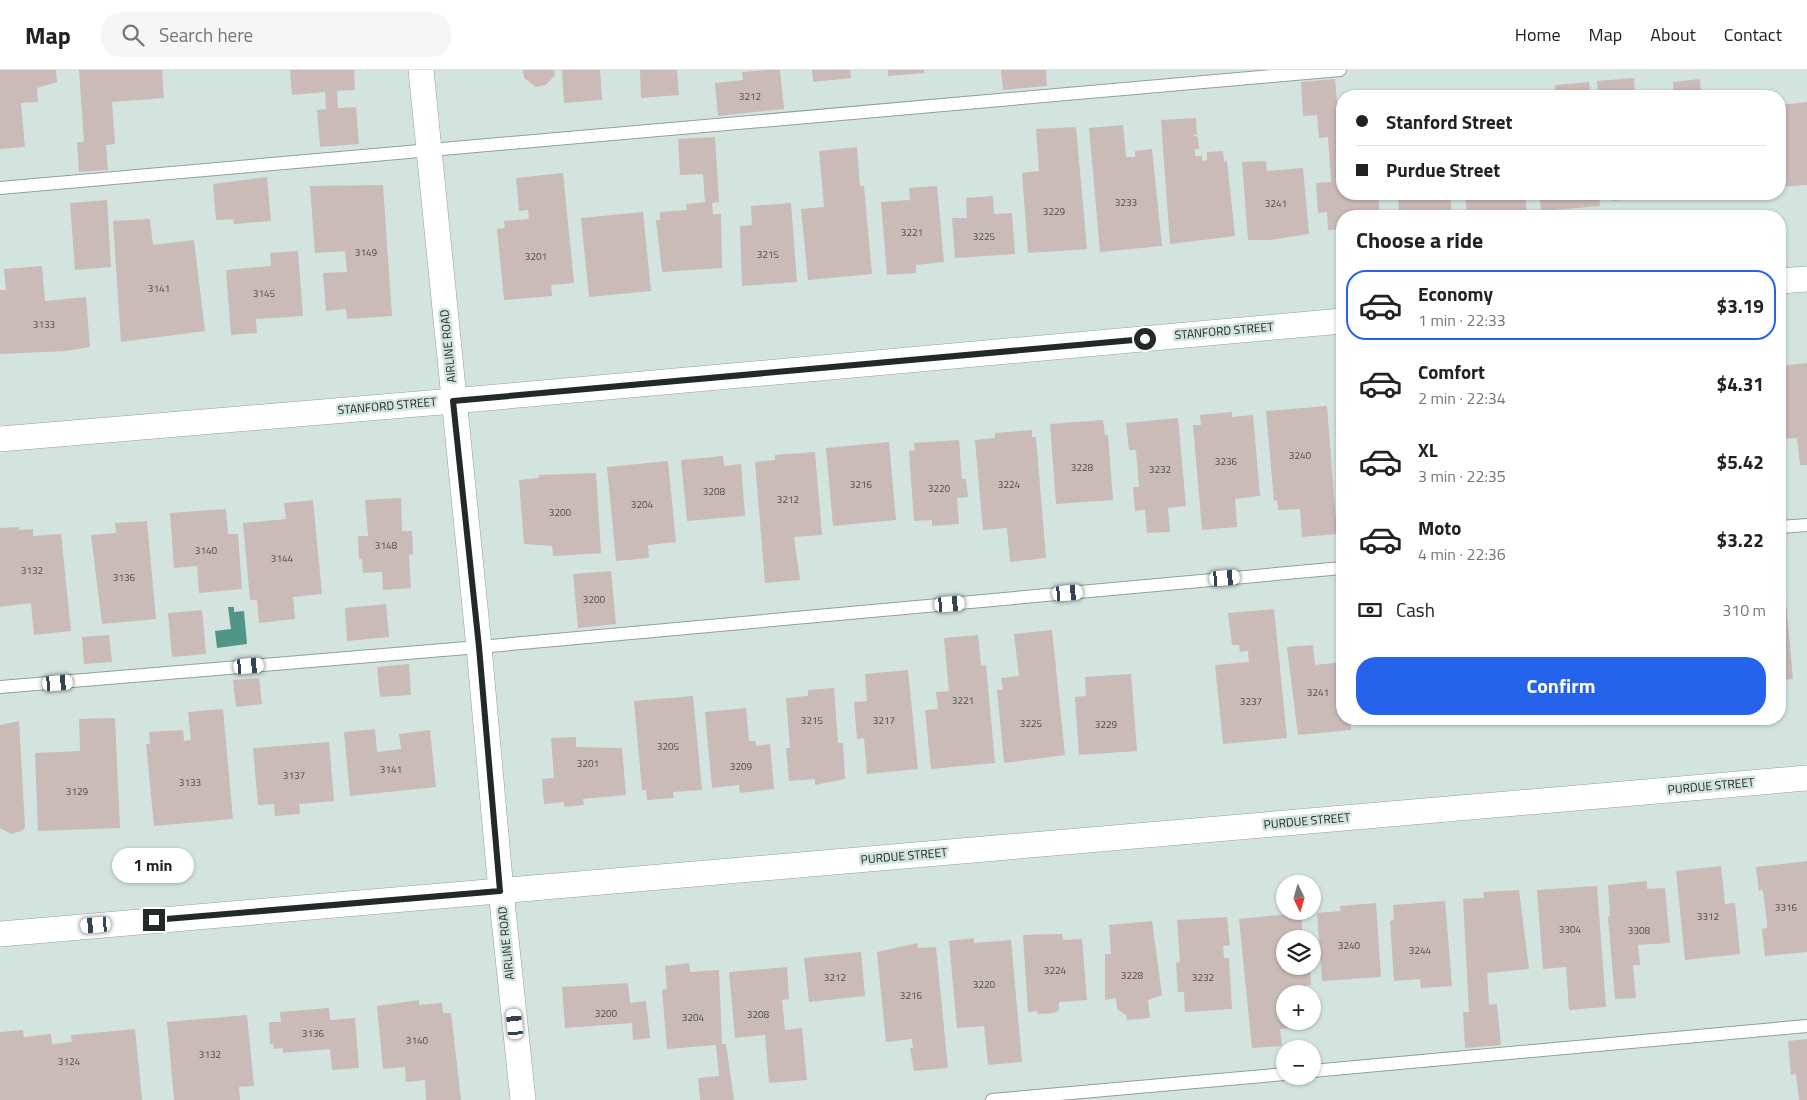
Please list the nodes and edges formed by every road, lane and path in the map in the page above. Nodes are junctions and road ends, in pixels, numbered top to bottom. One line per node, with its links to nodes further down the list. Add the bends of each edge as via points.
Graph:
1 (422, 70): 3 (street, AIRLINE ROAD)
2 (1340, 70): 3 (lane)
3 (428, 151): 4 (lane); 8 (street, AIRLINE ROAD)
4 (0, 188)
5 (1807, 279): 6 (street)
6 (1786, 281)
7 (1336, 322): 8 (street, STANFORD STREET)
8 (453, 401): 9 (street, STANFORD STREET); 13 (street, AIRLINE ROAD)
9 (0, 439)
10 (1807, 525): 11 (lane)
11 (1786, 527)
12 (1336, 569): 13 (lane)
13 (479, 647): 14 (lane); 16 (street, AIRLINE ROAD)
14 (0, 687)
15 (1807, 778): 16 (street, PURDUE STREET)
16 (500, 891): 17 (street, PURDUE STREET); 21 (street, AIRLINE ROAD)
17 (0, 934)
18 (1807, 1026): 19 (lane)
19 (1321, 1070)
20 (1276, 1075): 22 (lane)
21 (523, 1100)
22 (992, 1100)

